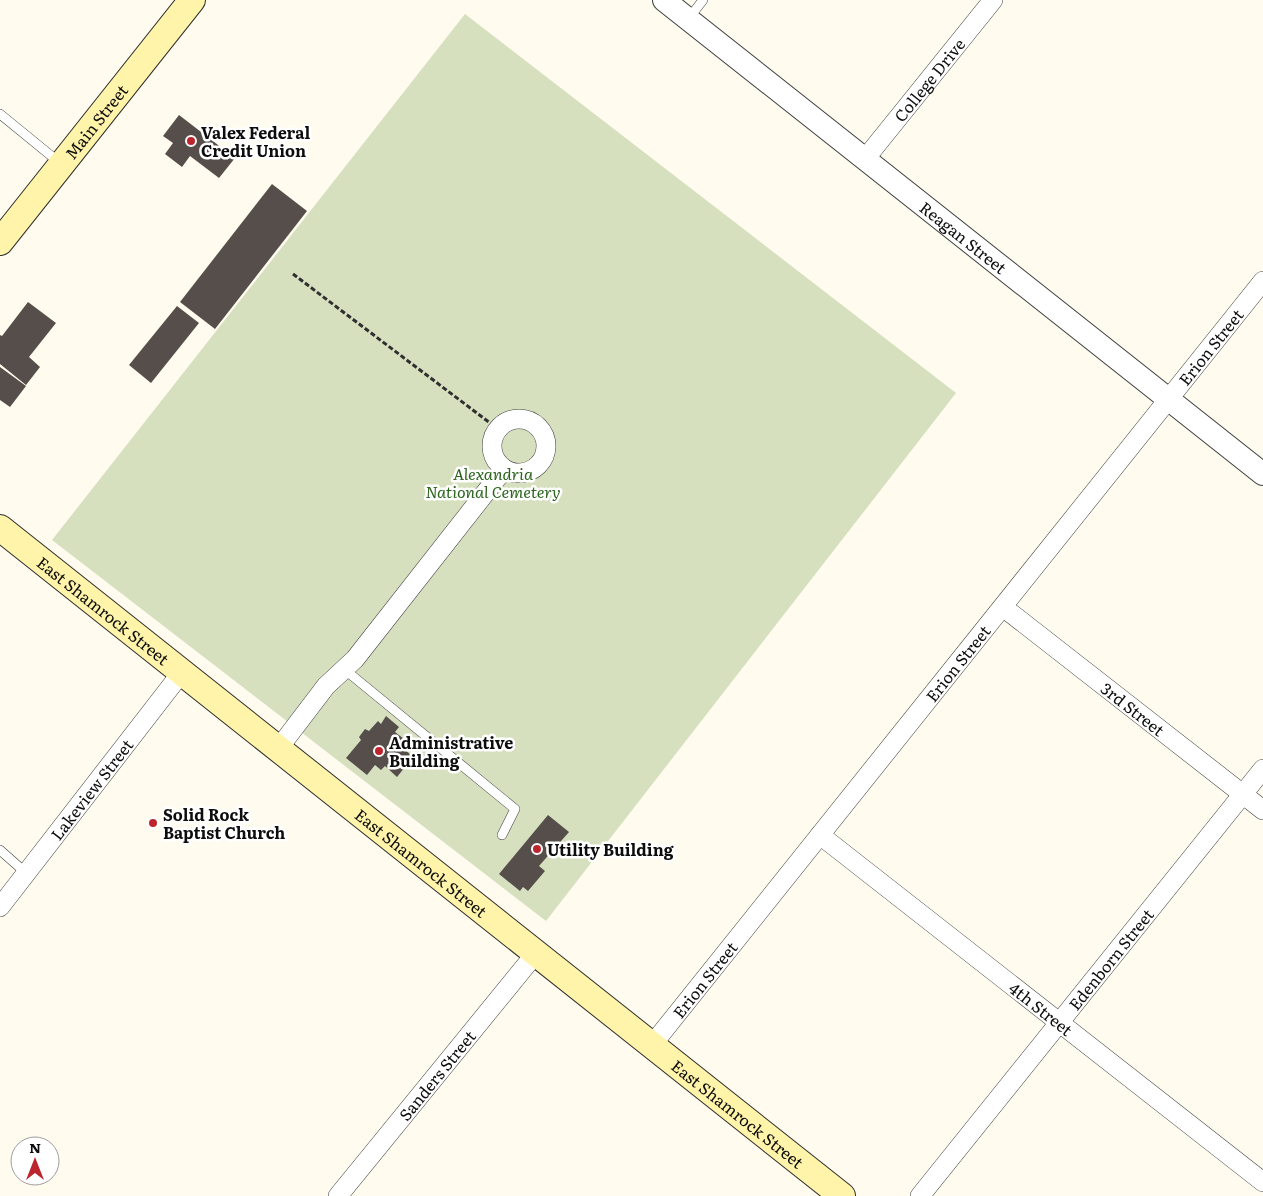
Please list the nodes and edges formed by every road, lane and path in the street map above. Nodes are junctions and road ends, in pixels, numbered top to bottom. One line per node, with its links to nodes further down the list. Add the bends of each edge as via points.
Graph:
1 (192, 0): 8 (main road, Main Street)
2 (664, 0): 5 (street, Reagan Street)
3 (703, 0): 5 (lane)
4 (993, 0): 7 (street, College Drive)
5 (688, 19): 7 (street, Reagan Street)
6 (0, 114): 8 (lane)
7 (865, 159): 12 (street, Reagan Street)
8 (62, 165): 9 (main road, Main Street)
9 (0, 242)
10 (293, 274): 13 (path)
11 (1263, 281): 12 (street, Erion Street)
12 (1169, 399): 15 (street, Reagan Street); 17 (street, Erion Street)
13 (498, 429): 14 (street, via 492,446 493,455); 14 (street, via 505,423 523,419 539,427 546,443 542,460 530,471 521,473)
14 (504, 469): 18 (street)
15 (1263, 474)
16 (0, 528): 19 (main road, East Shamrock Street)
17 (1003, 607): 22 (street, 3rd Street); 25 (street, Erion Street)
18 (344, 669): 20 (street, via 326,686); 24 (lane, via 515,808)
19 (182, 672): 20 (main road, East Shamrock Street); 27 (street, Lakeview Street)
20 (278, 749): 29 (main road, East Shamrock Street)
21 (1263, 769): 22 (street, Edenborn Street)
22 (1243, 794): 23 (street, 3rd Street); 30 (street, Edenborn Street)
23 (1263, 810)
24 (502, 835)
25 (820, 835): 30 (street, 4th Street); 31 (street, Erion Street)
26 (0, 850): 27 (lane)
27 (26, 874): 28 (street, Lakeview Street)
28 (0, 907)
29 (536, 953): 31 (main road, East Shamrock Street); 33 (street, Sanders Street)
30 (1060, 1022): 32 (street, 4th Street); 35 (street, Edenborn Street)
31 (652, 1046): 34 (main road, East Shamrock Street)
32 (1263, 1182)
33 (338, 1196)
34 (842, 1196)
35 (920, 1196)

